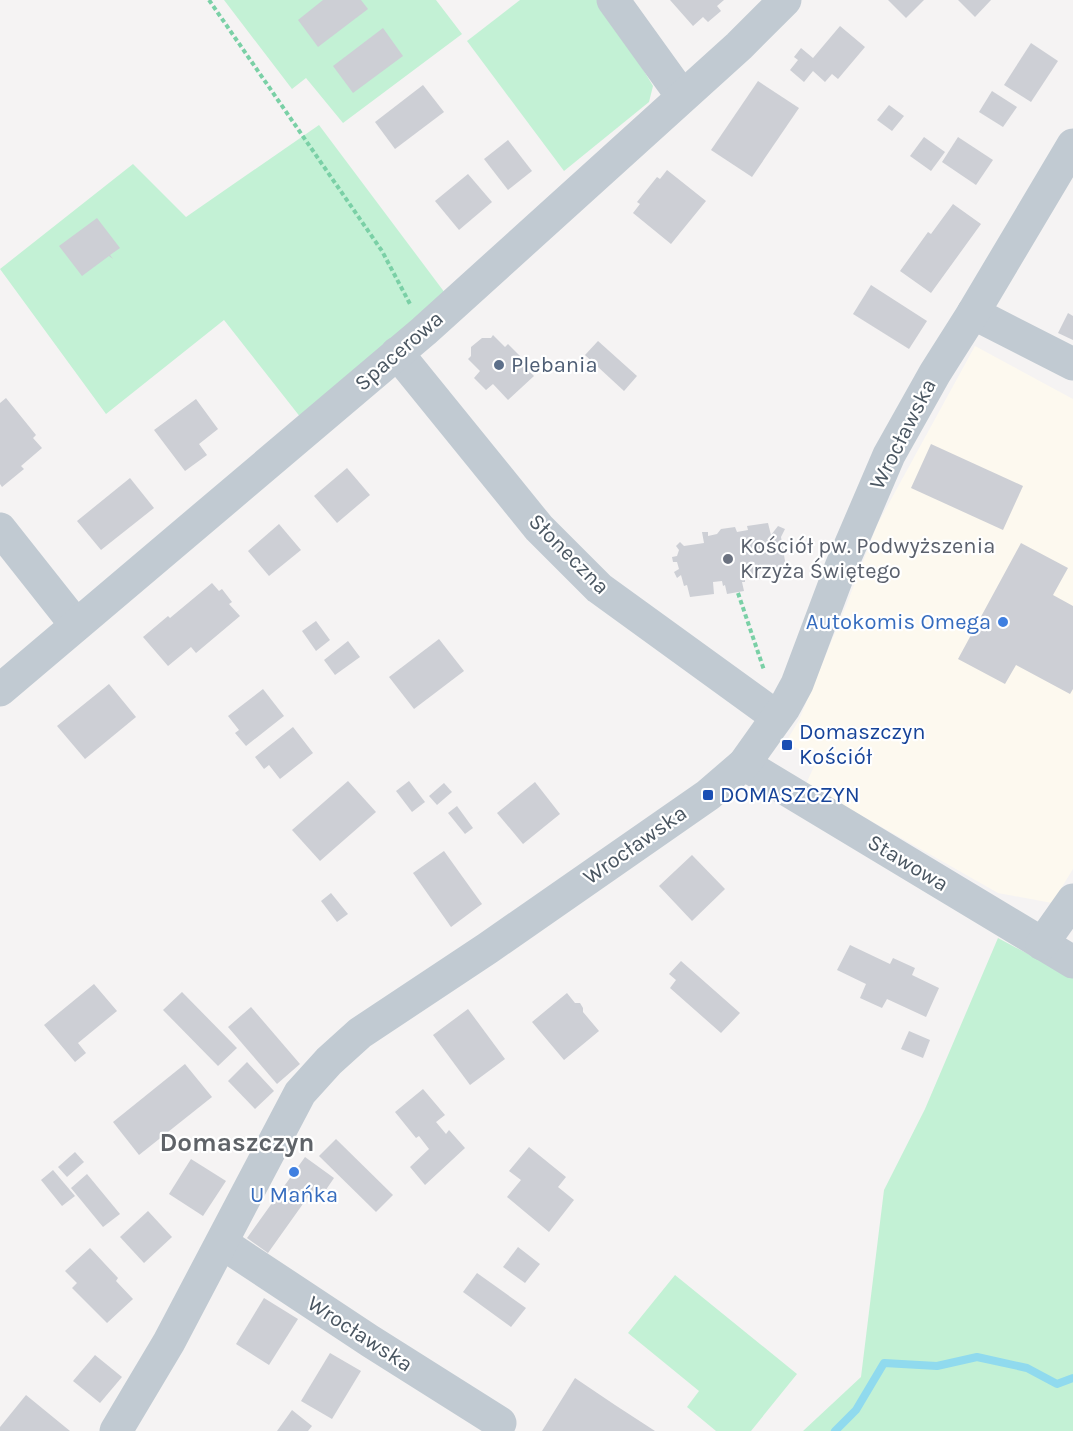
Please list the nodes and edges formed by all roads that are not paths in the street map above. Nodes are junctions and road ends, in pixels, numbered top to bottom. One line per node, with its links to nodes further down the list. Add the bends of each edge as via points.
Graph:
1 (613, 0): 3 (street)
2 (786, 0): 3 (street, Spacerowa)
3 (682, 96): 6 (street, Spacerowa)
4 (1073, 146): 5 (street, Wrocławska)
5 (973, 313): 7 (street); 11 (street, Wrocławska, via 889,455 797,684)
6 (397, 353): 9 (street, Spacerowa); 11 (street, Słoneczna, via 539,528 599,588)
7 (1073, 364)
8 (0, 529): 9 (street)
9 (76, 625): 10 (street, Spacerowa)
10 (0, 690)
11 (781, 712): 12 (street, Wrocławska)
12 (744, 764): 14 (street, Stawowa); 16 (street, Wrocławska, via 698,802 360,1033 329,1061 300,1093)
13 (1073, 900): 14 (street)
14 (1042, 944): 15 (street, Stawowa)
15 (1073, 962)
16 (222, 1243): 17 (street, Wrocławska); 18 (street, Wrocławska, via 170,1342)
17 (500, 1424)
18 (116, 1431)

